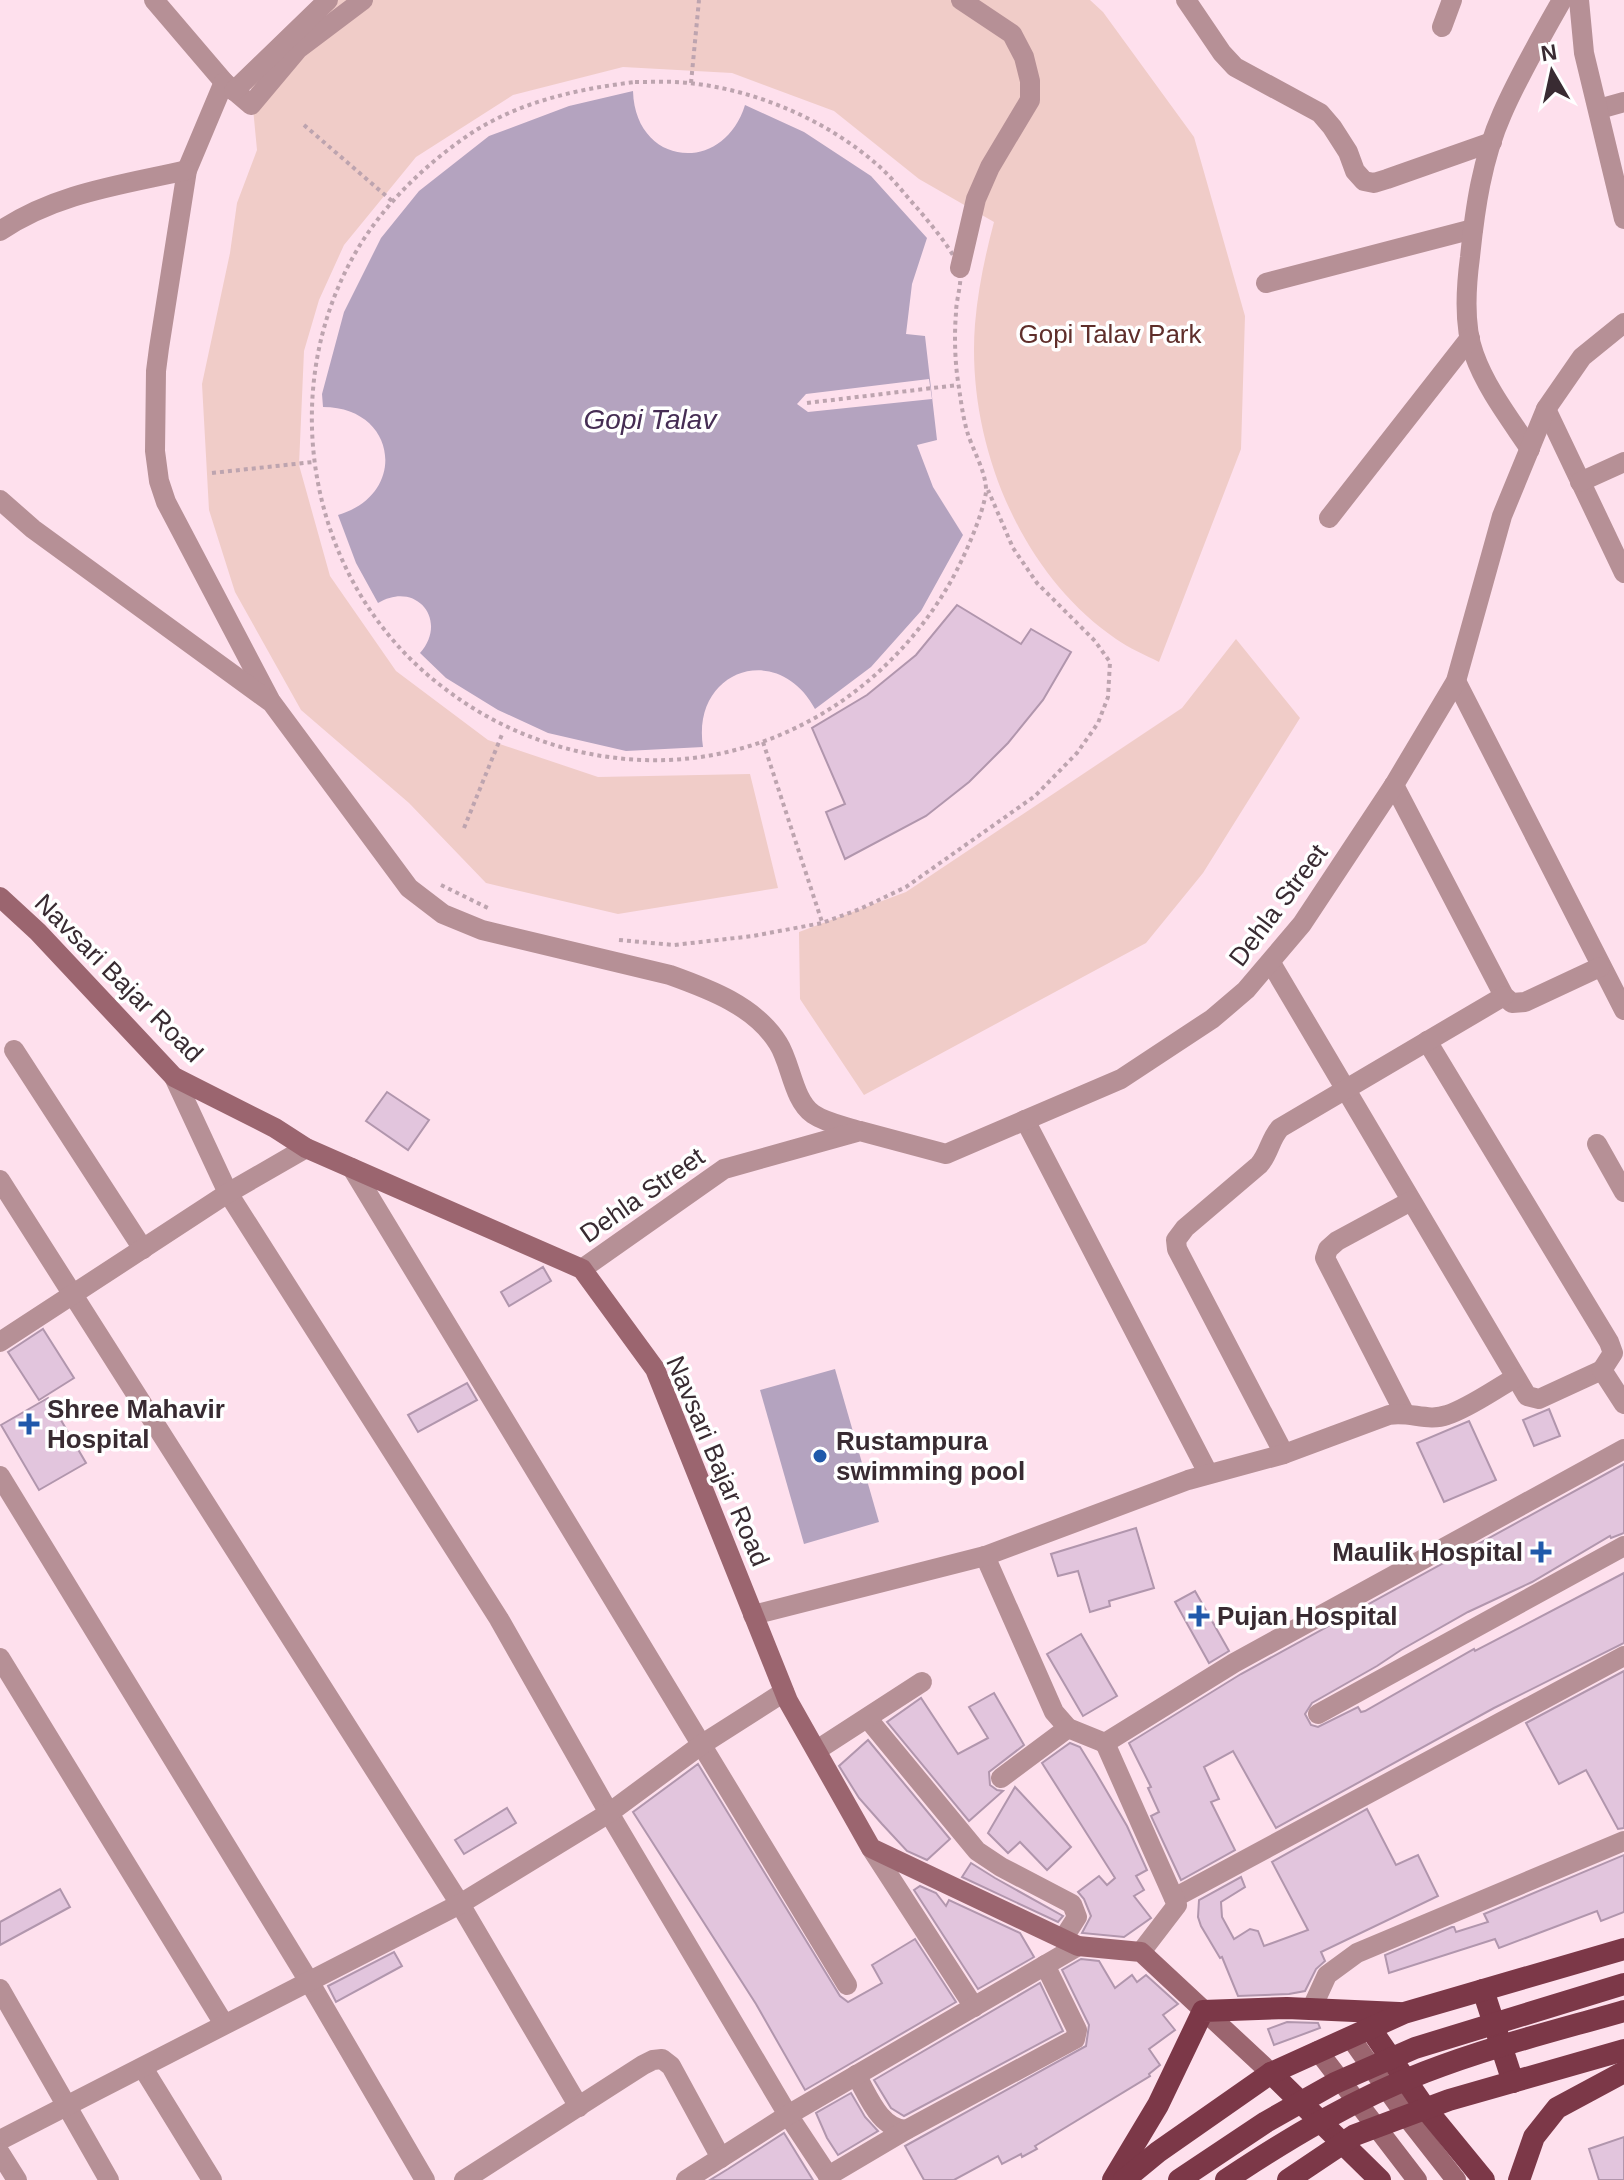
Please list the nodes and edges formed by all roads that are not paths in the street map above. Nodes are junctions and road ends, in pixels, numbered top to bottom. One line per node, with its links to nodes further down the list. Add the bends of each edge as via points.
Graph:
1 (154, 0): 10 (street)
2 (328, 0): 10 (street)
3 (363, 0): 10 (street, via 298,49 251,105)
4 (961, 0): 18 (street, via 1012,34 1024,57 1030,100 976,199)
5 (1186, 0): 13 (street, via 1235,67 1320,113 1364,181 1374,183)
6 (1452, 0): 9 (street)
7 (1562, 0): 13 (street)
8 (1579, 0): 12 (street, via 1584,53)
9 (1442, 27)
10 (229, 86): 14 (street)
11 (1624, 102): 12 (street)
12 (1599, 109): 15 (street)
13 (1492, 142): 16 (street)
14 (187, 170): 17 (street, via 67,197); 30 (street, via 156,371 159,481)
15 (1624, 219)
16 (1473, 229): 19 (street); 21 (street, via 1466,284)
17 (0, 231)
18 (960, 268)
19 (1266, 283)
20 (1624, 323): 22 (street, Dehla Street, via 1582,357)
21 (1470, 338): 23 (street, via 1485,379); 27 (street)
22 (1546, 409): 23 (street, Dehla Street); 25 (street)
23 (1530, 449): 29 (street, Dehla Street, via 1502,516)
24 (1624, 462): 25 (street)
25 (1580, 482): 28 (street)
26 (0, 500): 30 (street)
27 (1329, 518)
28 (1624, 573)
29 (1456, 681): 31 (street, Dehla Street); 34 (street)
30 (272, 703): 42 (street, via 389,863 424,901 482,930 670,975 737,1005 757,1018 779,1044 809,1111)
31 (1394, 785): 33 (street, Dehla Street); 35 (street)
32 (0, 897): 39 (main road, Navsari Bajar Road)
33 (1271, 963): 40 (street); 41 (street, Dehla Street, via 1212,1019 1121,1079)
34 (1600, 967): 35 (street, via 1525,1002 1512,1003); 36 (street)
35 (1504, 996): 37 (street)
36 (1624, 1010)
37 (1427, 1041): 40 (street); 54 (street, via 1609,1342 1613,1353)
38 (14, 1050): 50 (street)
39 (174, 1077): 44 (main road, Navsari Bajar Road); 48 (street)
40 (1345, 1089): 49 (street); 59 (street, via 1280,1128 1259,1165 1176,1240)
41 (1025, 1120): 42 (street, Dehla Street, via 946,1154); 60 (street)
42 (860, 1131): 51 (street, Dehla Street, via 724,1169)
43 (1597, 1144): 47 (street)
44 (306, 1148): 45 (main road, Navsari Bajar Road); 48 (street)
45 (352, 1168): 51 (main road, Navsari Bajar Road); 73 (street)
46 (0, 1180): 52 (street)
47 (1624, 1192)
48 (228, 1193): 50 (street); 76 (street, via 499,1619)
49 (1411, 1201): 55 (street); 57 (street, via 1337,1241 1325,1258)
50 (143, 1249): 52 (street)
51 (582, 1269): 64 (main road, Navsari Bajar Road, via 655,1369)
52 (74, 1294): 53 (street); 80 (street)
53 (0, 1342)
54 (1602, 1370): 55 (street, via 1539,1399 1527,1396); 56 (street)
55 (1515, 1378): 57 (street, via 1446,1416)
56 (1624, 1404)
57 (1404, 1412): 59 (street)
58 (1624, 1449): 72 (street, via 1234,1663)
59 (1284, 1454): 60 (street)
60 (1208, 1473): 63 (street)
61 (0, 1476): 85 (street)
62 (1624, 1546): 69 (street)
63 (985, 1556): 64 (street); 71 (street, via 1054,1712)
64 (753, 1615): 68 (main road, Navsari Bajar Road)
65 (1624, 1656): 79 (street)
66 (0, 1658): 95 (street)
67 (922, 1682): 70 (street)
68 (784, 1692): 73 (street); 74 (main road, Navsari Bajar Road)
69 (1318, 1714)
70 (868, 1719): 74 (street); 81 (street, via 977,1851 1072,1904 1077,1917)
71 (1068, 1728): 72 (street); 75 (street)
72 (1105, 1743): 79 (street)
73 (701, 1745): 76 (street); 87 (street)
74 (817, 1750): 78 (main road, Navsari Bajar Road)
75 (1001, 1778)
76 (609, 1813): 80 (street); 107 (street)
77 (1624, 1841): 91 (street, via 1357,1953 1327,1975)
78 (871, 1848): 81 (main road); 90 (street)
79 (1174, 1898): 83 (street, via 1177,1905)
80 (460, 1904): 85 (street); 105 (street)
81 (1071, 1942): 83 (main road); 84 (street)
82 (1624, 1949): 89 (highway)
83 (1141, 1952): 92 (main road)
84 (1045, 1965): 90 (street); 109 (street, via 1077,2030 1075,2039)
85 (310, 1983): 95 (street); 118 (street)
86 (1624, 1984): 123 (highway, bridge, via 1415,2048 1335,2083)
87 (847, 1985)
88 (0, 1989): 104 (street)
89 (1483, 1990): 94 (highway); 103 (highway)
90 (974, 2007): 102 (street)
91 (1311, 2010): 92 (highway); 94 (highway)
92 (1203, 2011): 101 (main road); 121 (highway, via 1158,2105)
93 (1624, 2011): 124 (highway, bridge, via 1426,2071 1349,2105)
94 (1404, 2013): 96 (highway)
95 (224, 2024): 99 (street)
96 (1360, 2033): 98 (highway); 106 (highway)
97 (1624, 2050): 103 (highway)
98 (1318, 2051): 101 (highway); 108 (main road)
99 (143, 2068): 104 (street); 117 (street)
100 (1624, 2072): 130 (highway, via 1557,2108 1534,2137)
101 (1271, 2073): 111 (highway); 122 (highway)
102 (856, 2075): 107 (street); 109 (street, via 881,2118)
103 (1513, 2082): 106 (highway)
104 (67, 2106): 110 (street); 116 (street)
105 (579, 2107): 113 (street, via 643,2065 662,2059 671,2066); 119 (street)
106 (1415, 2112): 108 (highway); 128 (main road); 129 (highway)
107 (788, 2115): 113 (street); 114 (street)
108 (1375, 2127): 111 (highway); 127 (main road)
109 (906, 2130): 114 (street)
110 (0, 2140)
111 (1343, 2143): 125 (highway); 126 (highway)
112 (0, 2153): 115 (street)
113 (721, 2158): 120 (street)
114 (829, 2178)
115 (17, 2180)
116 (109, 2180)
117 (212, 2180)
118 (425, 2180)
119 (464, 2180)
120 (686, 2180)
121 (1113, 2180)
122 (1124, 2180)
123 (1179, 2180)
124 (1226, 2180)
125 (1288, 2180)
126 (1380, 2180)
127 (1417, 2180)
128 (1456, 2180)
129 (1484, 2180)
130 (1519, 2180)

